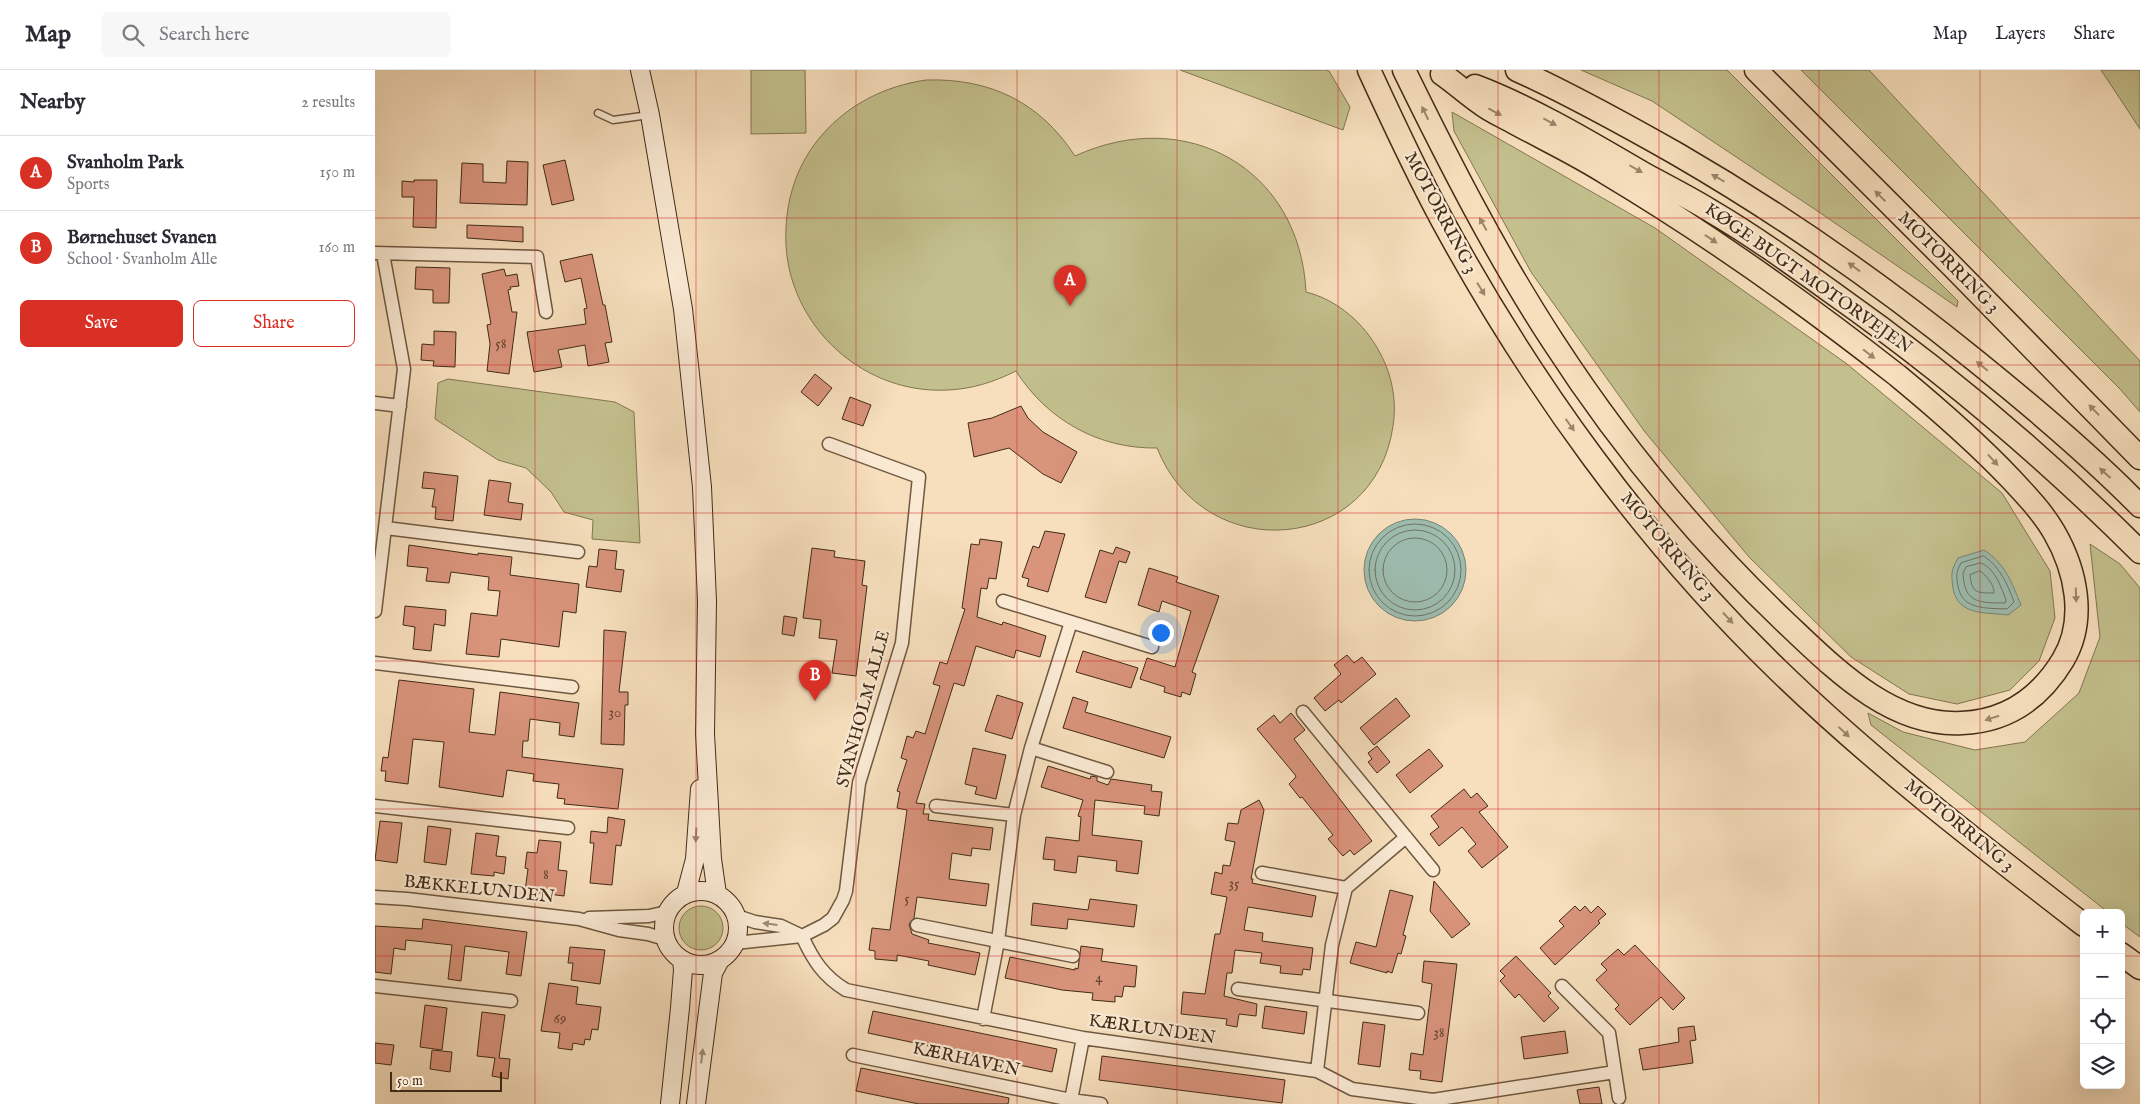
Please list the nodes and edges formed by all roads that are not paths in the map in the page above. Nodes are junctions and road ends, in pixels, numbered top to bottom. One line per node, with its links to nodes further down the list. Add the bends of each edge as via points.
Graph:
1 (641, 70): 8 (street)
2 (1369, 70): 44 (highway, MOTORRING 3, one-way to 44, via 1441,217 1540,383 1663,545 1778,670 1855,741 1935,809)
3 (1404, 70): 6 (highway, one-way to 3, via 1481,105 1603,170 1757,270 1928,401 1980,447 2025,494 2053,530 2067,559 2075,585 2077,618 2068,652 2052,678 2032,699 2010,713 1958,724 1930,721 1903,712 1874,698 1843,675 1749,587 1682,515 1626,446 1553,341 1506,266)
4 (1517, 70): 15 (highway, KØGE BUGT MOTORVEJEN, one-way to 4, via 2031,405 1910,307 1815,239 1729,184 1609,115)
5 (1755, 70): 14 (highway, MOTORRING 3, one-way to 5)
6 (1438, 72): 19 (highway, KØGE BUGT MOTORVEJEN, one-way to 19, via 1485,90 1593,144 1711,211 1794,265 1898,338 2010,430)
7 (599, 113): 8 (lane, via 613,120)
8 (650, 115): 27 (street, via 683,309 702,487 707,601)
9 (379, 253): 10 (street, via 537,257); 12 (street, via 404,368)
10 (546, 312)
11 (375, 403): 12 (street)
12 (401, 406): 16 (street)
13 (829, 444): 46 (street, SVANHOLM ALLE, via 919,476 902,644 859,783 846,891 833,918)
14 (2140, 458)
15 (2140, 506)
16 (386, 528): 17 (street); 18 (street)
17 (379, 550): 21 (street)
18 (578, 552)
19 (2140, 552)
20 (1003, 601): 22 (street)
21 (375, 611)
22 (1071, 622): 23 (street); 28 (street)
23 (1152, 647)
24 (375, 663): 25 (street)
25 (572, 687)
26 (1303, 712): 34 (street)
27 (705, 734): 38 (street, one-way to 38, via 695,859); 39 (street)
28 (1031, 748): 29 (street); 32 (street)
29 (1107, 772)
30 (375, 806): 33 (street)
31 (936, 806): 32 (street)
32 (1014, 816): 48 (street)
33 (568, 828)
34 (1405, 837): 35 (street); 37 (street)
35 (1433, 870)
36 (1262, 873): 37 (street)
37 (1346, 888): 59 (street, via 1332,945)
38 (686, 893): 39 (street, via 702,890); 41 (street)
39 (717, 894): 42 (street)
40 (375, 897): 43 (street, BÆKKELUNDEN)
41 (667, 912): 43 (street, BÆKKELUNDEN, via 649,916); 47 (street, via 663,925)
42 (737, 916): 46 (street, one-way to 42, via 781,926); 49 (street)
43 (579, 919): 47 (street, BÆKKELUNDEN)
44 (2080, 922)
45 (917, 926): 48 (street)
46 (802, 936): 49 (street, SVANHOLM ALLE); 61 (street, KÆRLUNDEN, via 820,969 845,990)
47 (665, 939): 52 (street, via 671,951)
48 (998, 941): 50 (street); 61 (street)
49 (735, 943): 53 (street)
50 (1073, 956)
51 (2125, 957): 54 (highway)
52 (682, 960): 53 (street, via 701,965); 68 (street, via 681,1008)
53 (720, 960): 69 (street, one-way to 53, via 713,973)
54 (2140, 968)
55 (375, 986): 58 (street)
56 (1562, 986): 65 (street, via 1609,1034)
57 (1238, 989): 59 (street)
58 (511, 1001)
59 (1325, 1001): 60 (street); 64 (street)
60 (1418, 1013)
61 (983, 1019): 62 (street, KÆRLUNDEN)
62 (1083, 1038): 64 (street, KÆRLUNDEN); 67 (street)
63 (853, 1055): 67 (street, KÆRHAVEN)
64 (1317, 1071): 65 (street, KÆRLUNDEN, via 1351,1089 1433,1100)
65 (1615, 1072): 66 (street)
66 (1619, 1098)
67 (1071, 1100): 70 (street, KÆRHAVEN)
68 (670, 1104)
69 (696, 1104)
70 (1101, 1104)

